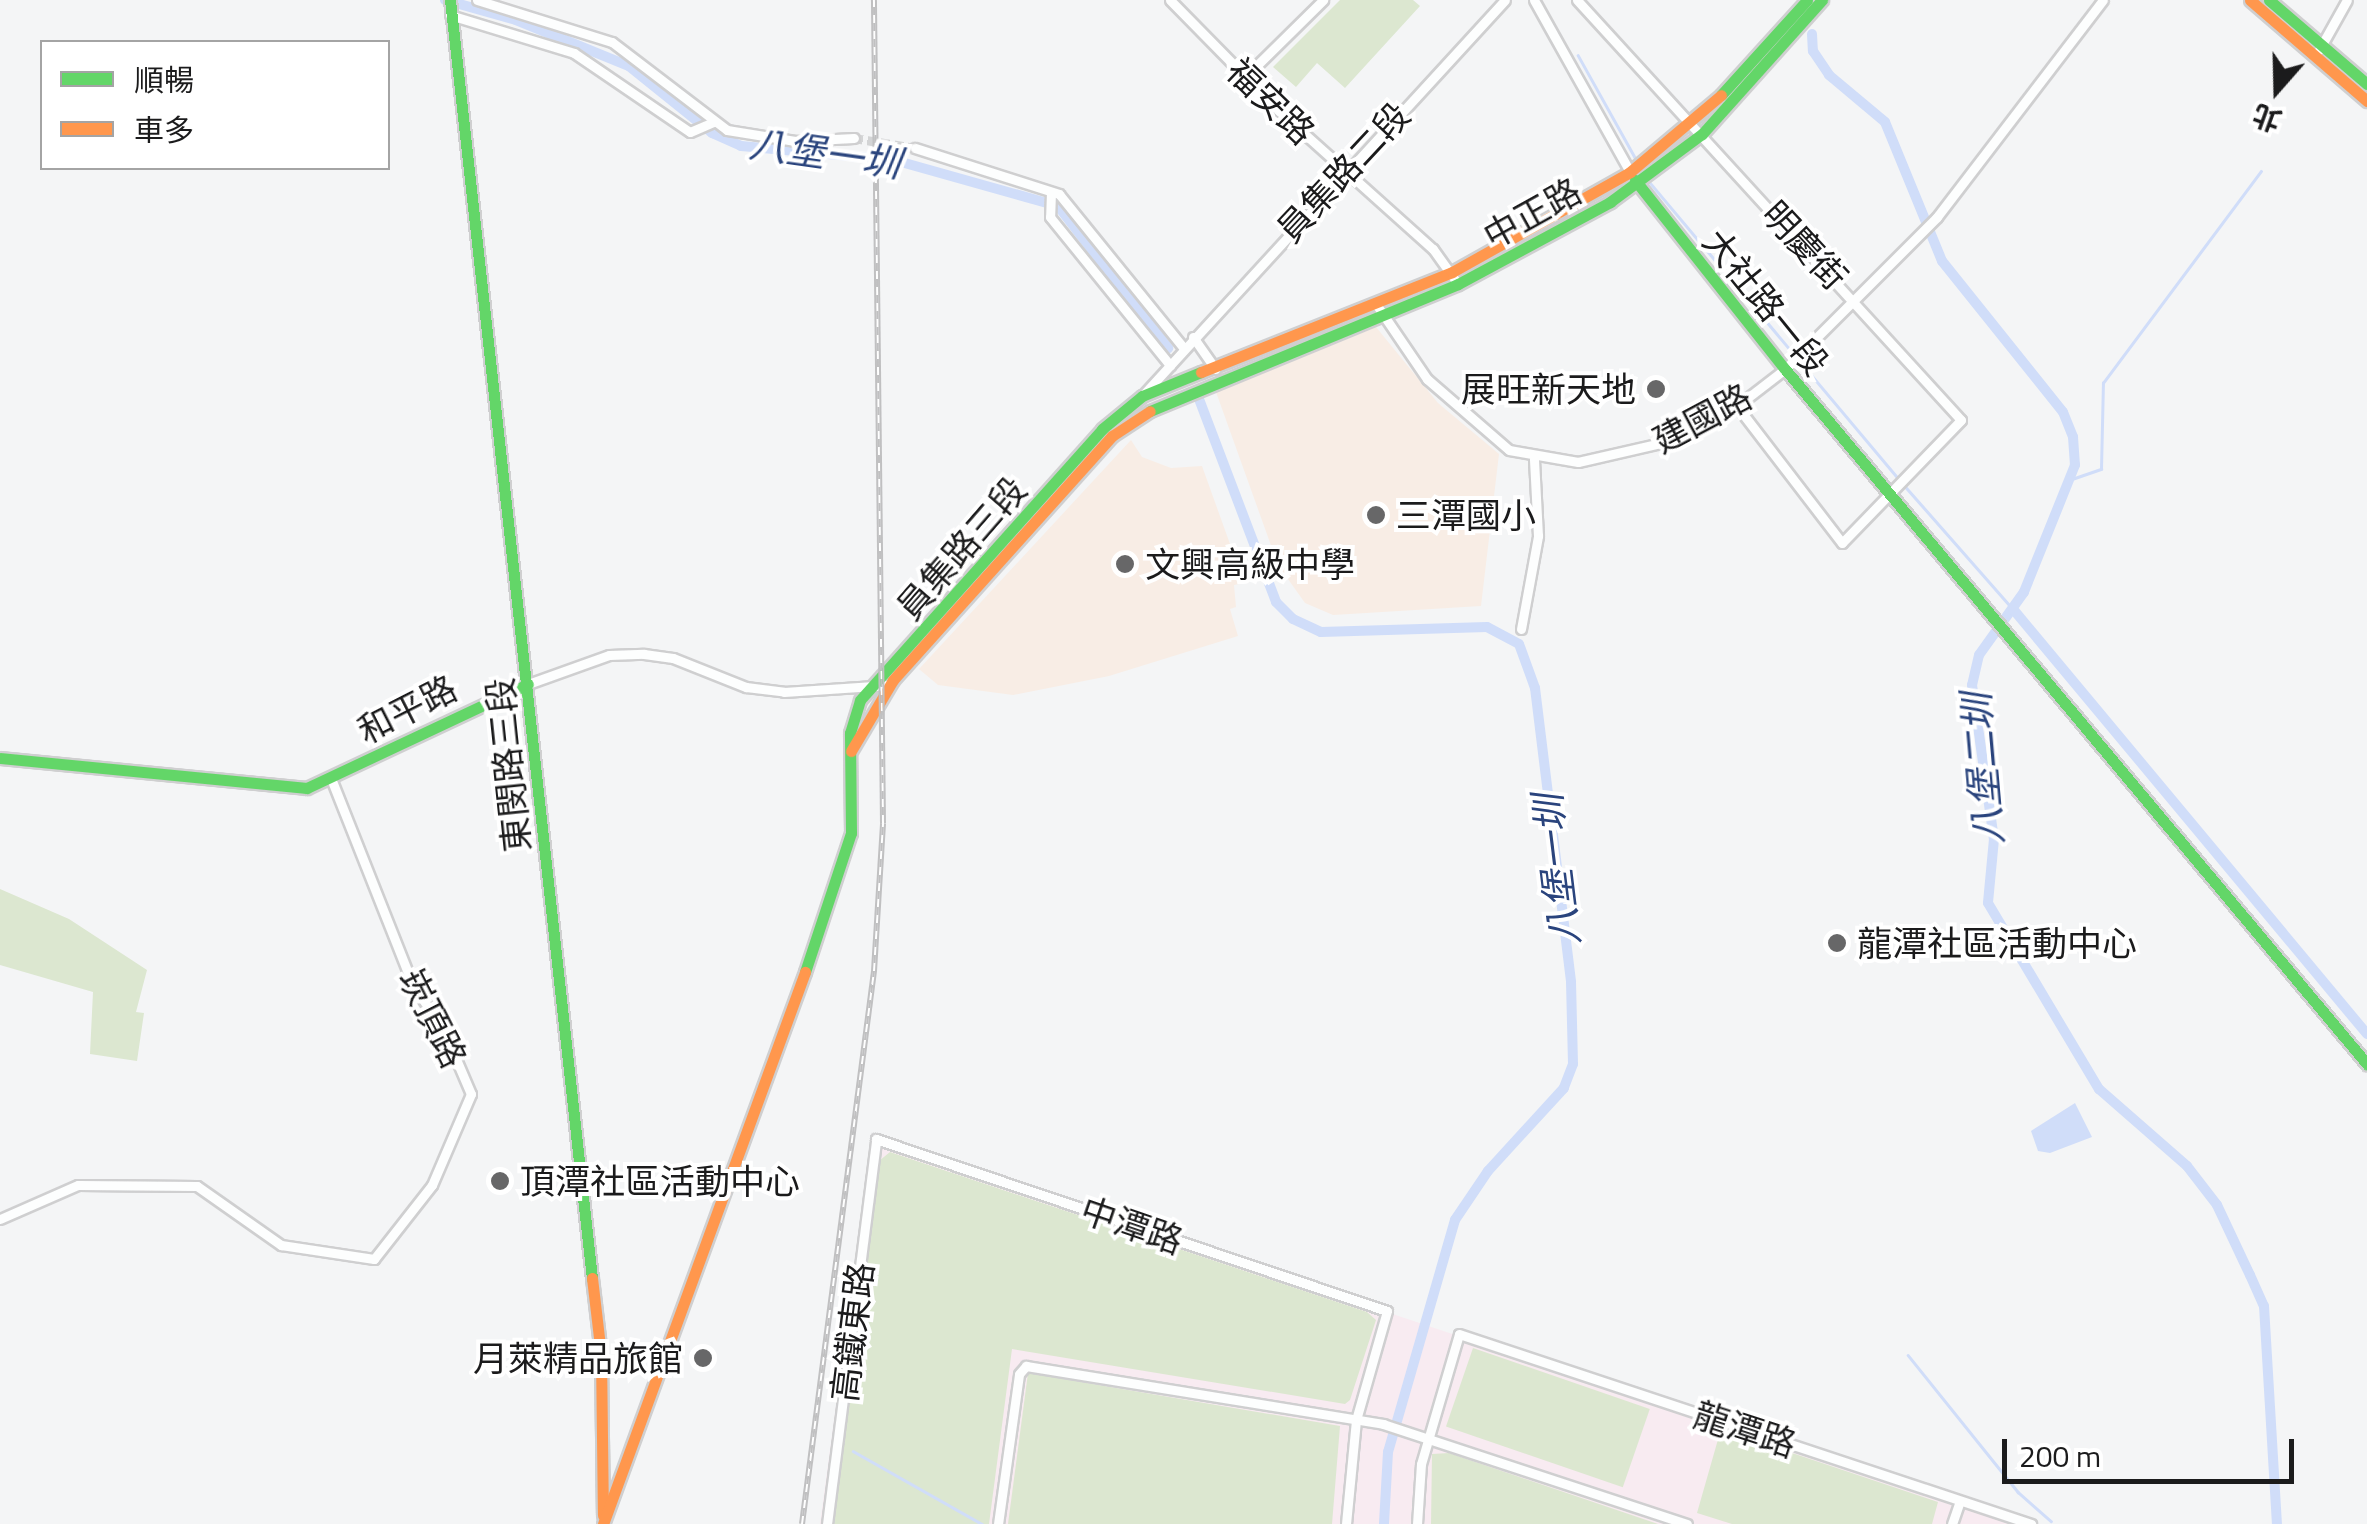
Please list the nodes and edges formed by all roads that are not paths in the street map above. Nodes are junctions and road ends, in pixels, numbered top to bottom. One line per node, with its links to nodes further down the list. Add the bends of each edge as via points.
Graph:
1 (477, 0): 17 (street, via 612,42)
2 (1170, 0): 14 (street, 福安路)
3 (1323, 0): 14 (street)
4 (1505, 0): 21 (street, 員集路二段)
5 (1534, 0): 22 (street, 大社路一段)
6 (1577, 0): 18 (street, 明慶街)
7 (2103, 0): 25 (street, 建國路, via 1958,194)
8 (2250, 0): 13 (street)
9 (2268, 0): 13 (street)
10 (2347, 0): 13 (street)
11 (1813, 2): 18 (street, 中正路)
12 (450, 6): 17 (street, via 574,53 690,132); 41 (street, 東閔路三段)
13 (2318, 51): 15 (street); 16 (street)
14 (1245, 77): 21 (street, 福安路)
15 (2367, 84)
16 (2366, 99)
17 (713, 122): 19 (street, via 758,137)
18 (1697, 129): 22 (street, 中正路); 25 (street, 明慶街)
19 (854, 138)
20 (915, 148): 23 (street)
21 (1343, 170): 24 (street, 福安路); 28 (street, 員集路二段)
22 (1633, 178): 24 (street, 中正路); 32 (street, 大社路一段)
23 (1051, 192): 29 (street); 30 (street, via 1050,216)
24 (1455, 278): 26 (street, 中正路); 27 (street, 中正路)
25 (1854, 298): 32 (street, 建國路); 38 (street, 明慶街, via 1960,414)
26 (1376, 304): 27 (street, 建國路); 31 (street, 中正路)
27 (1383, 316): 33 (street, 中正路); 37 (street, 建國路, via 1449,404 1508,450)
28 (1192, 338): 29 (street, 員集路二段); 31 (street)
29 (1183, 347): 30 (street, 員集路二段)
30 (1170, 364): 34 (street)
31 (1215, 369): 33 (street, 中正路)
32 (1784, 369): 35 (street, 建國路); 38 (street, 大社路一段)
33 (1181, 389): 34 (street); 36 (street)
34 (1142, 396): 36 (street); 42 (street, 員集路三段, via 1102,429)
35 (1737, 406): 37 (street, 建國路, via 1636,452 1578,462); 38 (street, via 1842,544)
36 (1112, 436): 40 (street, 員集路三段)
37 (1534, 459): 39 (street, via 1538,536)
38 (1891, 493): 46 (street, 大社路一段)
39 (1520, 630)
40 (891, 682): 42 (street, 和平路); 43 (street, 員集路三段)
41 (528, 684): 42 (street, 和平路, via 608,655 644,654 673,658 746,687); 45 (street, 和平路); 52 (street, 東閔路三段, via 601,1355)
42 (870, 690): 43 (street, 員集路三段, via 860,700)
43 (851, 751): 52 (street, 員集路三段, via 850,833 842,872)
44 (0, 758): 45 (street, 和平路, via 307,788)
45 (331, 778): 48 (street, 崁頂路, via 412,983 438,1020 471,1094 432,1186 374,1259 281,1245 196,1186 78,1185)
46 (2367, 1064)
47 (876, 1140): 49 (street, 中潭路, via 1387,1311); 53 (street, 高鐵東路)
48 (0, 1220)
49 (1356, 1420): 50 (street); 54 (street, via 1026,1366 1019,1374); 55 (street)
50 (1428, 1438): 51 (street, 龍潭路, via 1459,1334); 56 (street); 57 (street)
51 (1960, 1501): 58 (street); 59 (street, 龍潭路)
52 (603, 1524)
53 (827, 1524)
54 (998, 1524)
55 (1346, 1524)
56 (1417, 1524)
57 (1687, 1524)
58 (1952, 1524)
59 (2031, 1524)

